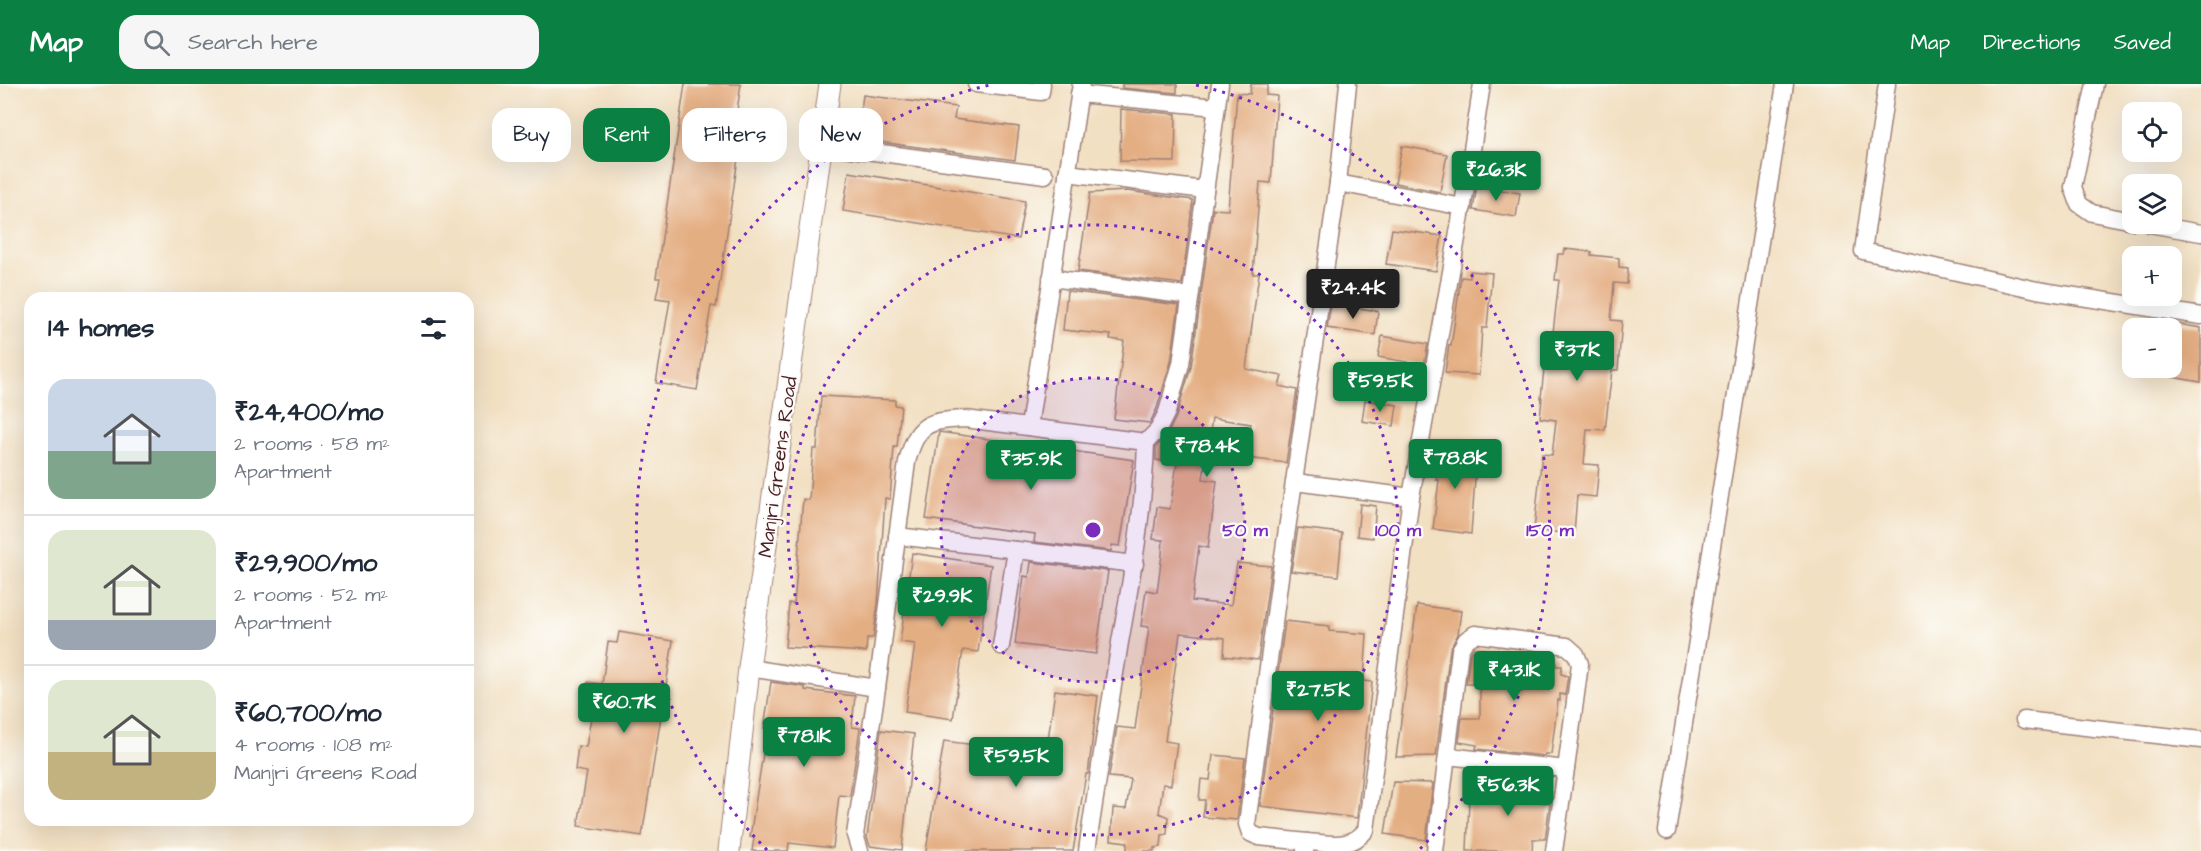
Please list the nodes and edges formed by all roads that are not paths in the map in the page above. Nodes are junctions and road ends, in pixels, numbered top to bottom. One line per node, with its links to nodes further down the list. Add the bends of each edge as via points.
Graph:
1 (830, 84): 12 (street, Manjri Greens Road)
2 (976, 84): 3 (street, via 1041,92)
3 (1042, 84)
4 (1220, 84): 11 (street)
5 (1348, 84): 17 (street)
6 (1482, 84): 19 (street)
7 (1785, 84): 40 (street)
8 (1887, 84): 25 (street, via 1863,251 2037,290)
9 (2096, 84): 20 (street, via 2073,188 2079,204 2092,213)
10 (1080, 89): 11 (street); 15 (street)
11 (1216, 107): 18 (street)
12 (827, 108)
13 (883, 153): 16 (street)
14 (820, 162): 34 (street, Manjri Greens Road)
15 (1067, 173): 18 (street); 23 (street)
16 (1045, 175)
17 (1338, 183): 19 (street); 28 (street)
18 (1205, 190): 24 (street)
19 (1463, 207): 29 (street)
20 (2122, 219)
21 (2182, 230): 22 (street)
22 (2201, 233)
23 (1051, 278): 24 (street); 26 (street)
24 (1190, 296): 27 (street, via 1174,393 1158,430)
25 (2201, 316)
26 (1029, 427): 27 (street); 30 (street, via 965,419 940,420 924,427 913,441 907,462)
27 (1146, 442): 32 (street)
28 (1295, 482): 29 (street); 41 (street, via 1247,824 1250,833 1259,837)
29 (1411, 497): 41 (street, via 1366,830 1359,839 1347,844)
30 (897, 536): 31 (street); 35 (street)
31 (1016, 550): 32 (street); 33 (street)
32 (1135, 564): 44 (street)
33 (1001, 646)
34 (749, 668): 35 (street); 42 (street, Manjri Greens Road)
35 (878, 688): 43 (street, via 855,835)
36 (2024, 720): 37 (street)
37 (2201, 740)
38 (1447, 756): 39 (street); 39 (street, via 1460,650 1475,634 1567,646 1576,654 1580,664); 45 (street)
39 (1566, 770): 46 (street)
40 (1667, 831)
41 (1306, 847)
42 (729, 851)
43 (860, 851)
44 (1087, 851)
45 (1435, 851)
46 (1554, 851)

